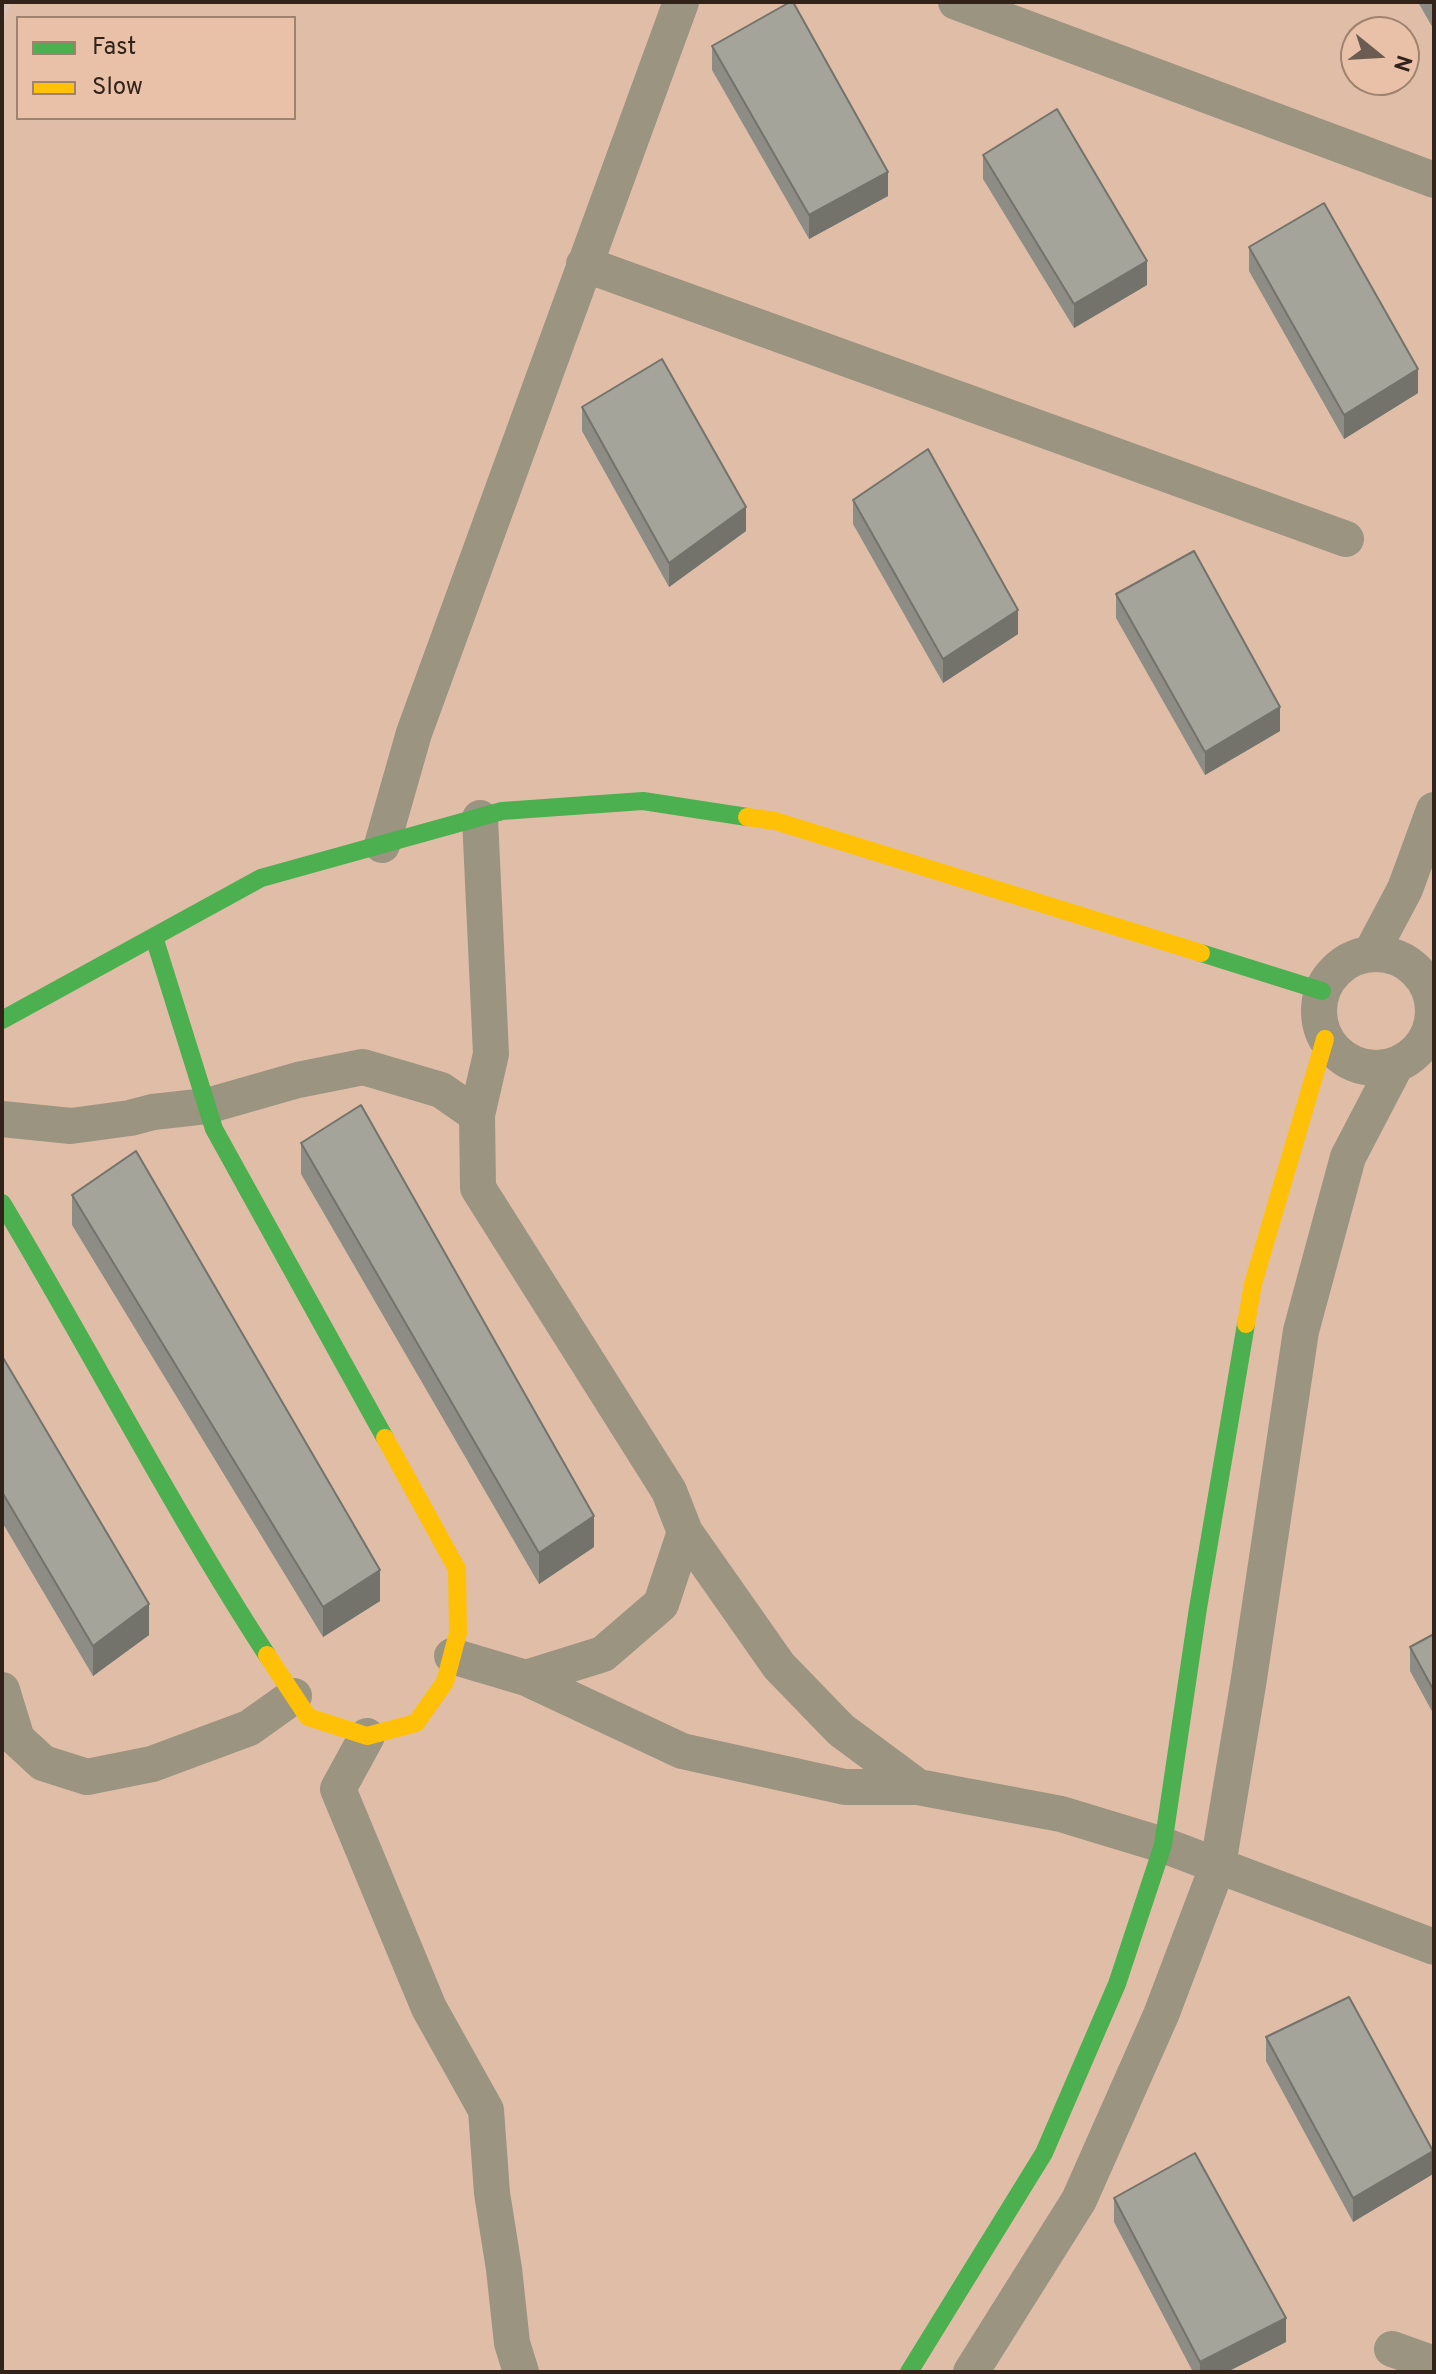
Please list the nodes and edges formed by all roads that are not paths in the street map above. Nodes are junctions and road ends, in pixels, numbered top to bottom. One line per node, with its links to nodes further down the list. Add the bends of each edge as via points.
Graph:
1 (681, 2): 4 (street)
2 (956, 2): 3 (street)
3 (1434, 180)
4 (584, 264): 5 (street); 8 (street, via 414,733)
5 (1346, 539)
6 (1434, 810): 10 (street, via 1405,889)
7 (480, 818): 8 (street); 12 (street, via 502,811 643,801 775,821); 18 (street, via 491,1054)
8 (382, 845): 9 (street, via 261,878)
9 (154, 937): 13 (street); 17 (street)
10 (1371, 953): 11 (street); 12 (street, via 1341,964)
11 (1430, 970): 14 (street)
12 (1322, 991): 15 (street, via 1318,1015)
13 (2, 1020)
14 (1432, 1030): 16 (street, via 1417,1051)
15 (1325, 1039): 16 (street, via 1343,1059 1370,1068); 28 (street, via 1253,1284)
16 (1396, 1065): 29 (street, via 1348,1157 1301,1331)
17 (207, 1106): 18 (street, via 363,1067 441,1090); 19 (street, via 71,1126); 22 (street, via 214,1129 457,1569 458,1633)
18 (477, 1115): 21 (street, via 478,1188 669,1491)
19 (2, 1119)
20 (2, 1203): 25 (street, via 227,1593)
21 (685, 1532): 23 (street, via 661,1604 603,1654); 27 (street, via 779,1666 841,1730)
22 (452, 1656): 23 (street); 26 (street, via 445,1682 416,1723)
23 (526, 1678): 27 (street, via 682,1751 845,1787)
24 (2, 1690): 25 (street, via 17,1739 43,1763 87,1777 152,1764 249,1728)
25 (294, 1696): 26 (street, via 308,1717)
26 (367, 1736): 33 (street, via 338,1789 429,2008 486,2110 512,2343)
27 (918, 1787): 28 (street, via 1061,1814)
28 (1163, 1845): 29 (street); 34 (street, via 1117,1984 1044,2153)
29 (1218, 1865): 30 (street); 35 (street, via 1161,2015 1079,2200)
30 (1434, 1947)
31 (1392, 2349): 32 (street)
32 (1434, 2364)
33 (521, 2372)
34 (909, 2372)
35 (971, 2372)

